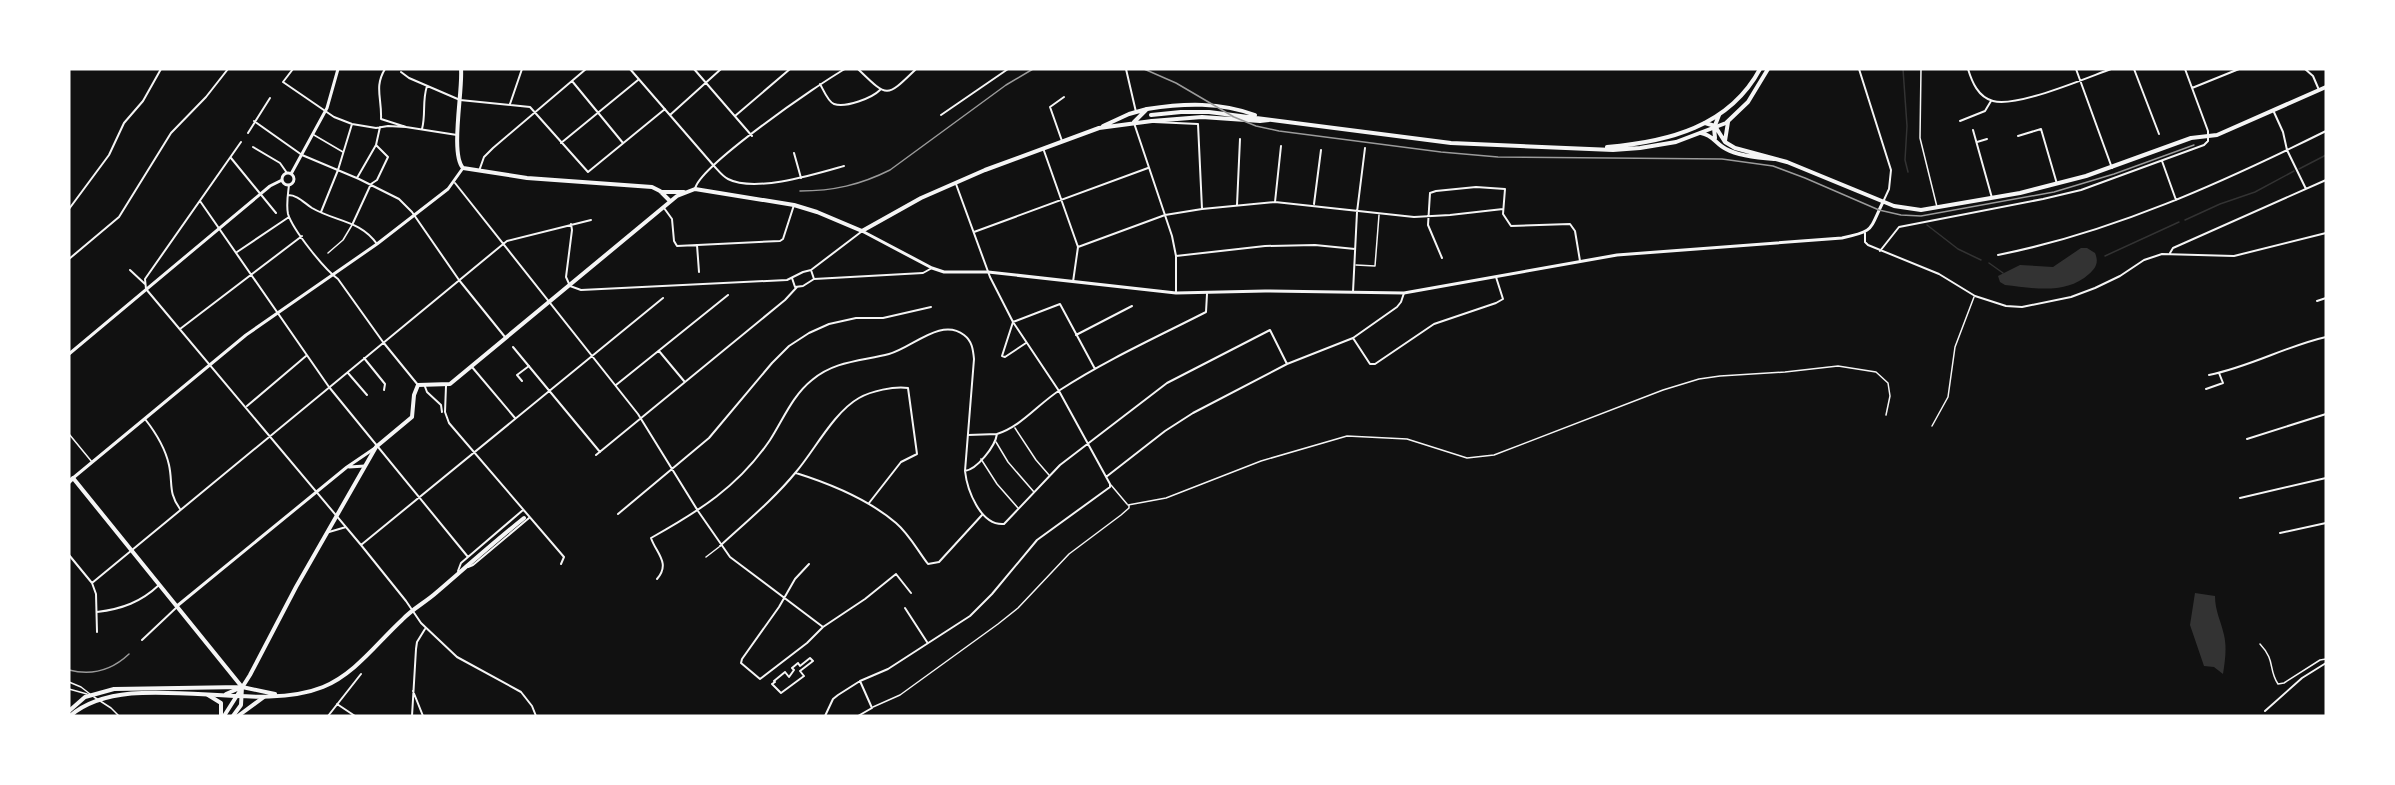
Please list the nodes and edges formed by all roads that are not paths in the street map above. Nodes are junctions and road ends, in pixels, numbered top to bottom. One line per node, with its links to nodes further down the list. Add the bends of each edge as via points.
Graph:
1 (161, 69): 141 (street, via 143,101 124,123 109,155)
2 (228, 69): 173 (street, via 171,134 119,217)
3 (292, 69): 48 (street, via 283,82)
4 (338, 69): 48 (street)
5 (385, 69): 69 (street, via 377,85 381,119)
6 (461, 69): 42 (main road)
7 (522, 69): 44 (street)
8 (586, 69): 32 (street)
9 (630, 69): 30 (street)
10 (694, 69): 33 (street)
11 (722, 69): 33 (street)
12 (789, 69): 55 (street)
13 (845, 69): 34 (street)
14 (858, 69): 38 (street)
15 (916, 69): 38 (street, via 893,90)
16 (1008, 69): 53 (street)
17 (1126, 69): 50 (street)
18 (1760, 69): 54 (main road, via 1744,94)
19 (1768, 69): 61 (main road, via 1748,102)
20 (1859, 69): 135 (street, via 1891,170)
21 (1921, 69): 140 (lane, via 1920,138)
22 (1968, 69): 43 (street, via 1972,83)
23 (2076, 69): 31 (street)
24 (2111, 69): 31 (street)
25 (2134, 69): 77 (street)
26 (2185, 69): 37 (street)
27 (2239, 69): 37 (street)
28 (2305, 69): 39 (street)
29 (401, 72): 35 (street)
30 (639, 79): 45 (street); 51 (street)
31 (2080, 80): 43 (street, via 2019,100); 110 (street)
32 (572, 81): 49 (street); 51 (street)
33 (706, 83): 52 (street); 55 (street)
34 (820, 84): 38 (street, via 834,104 867,99); 80 (street)
35 (427, 86): 42 (street); 72 (street)
36 (2326, 87): 39 (main road)
37 (2192, 88): 82 (street)
38 (880, 90)
39 (2319, 90): 47 (main road)
40 (1064, 97): 86 (street, via 1050,106)
41 (270, 98): 62 (street)
42 (460, 100): 44 (street); 79 (main road)
43 (1992, 101): 65 (street, via 1981,114)
44 (510, 104): 49 (street)
45 (665, 109): 52 (street); 91 (street)
46 (1147, 109): 50 (main road); 57 (main road); 59 (main road, via 1212,105 1236,108)
47 (2273, 110): 82 (main road); 99 (street)
48 (326, 111): 67 (street); 78 (street)
49 (537, 112): 90 (street); 112 (street, via 488,153)
50 (1136, 112): 56 (main road); 57 (main road); 63 (main road)
51 (599, 113): 90 (street); 91 (street)
52 (670, 115): 106 (street)
53 (941, 115)
54 (1719, 115): 66 (main road); 70 (main road)
55 (735, 116): 80 (street)
56 (1122, 117): 63 (main road); 71 (main road)
57 (1138, 117): 63 (main road); 64 (main road)
58 (1152, 118): 59 (main road, via 1196,112); 60 (main road); 64 (main road); 142 (street, via 1156,123 1198,124)
59 (1262, 118): 60 (main road)
60 (1272, 119): 97 (main road, via 1416,139)
61 (1729, 120): 70 (main road); 88 (main road)
62 (254, 121): 75 (street); 102 (street)
63 (1132, 121): 64 (main road); 71 (main road); 109 (street)
64 (1145, 121)
65 (1960, 121)
66 (1704, 123): 70 (main road); 97 (main road, via 1667,139)
67 (352, 124): 68 (street); 100 (street)
68 (380, 127): 69 (street); 92 (street)
69 (406, 127): 72 (street)
70 (1715, 127): 76 (main road); 84 (main road); 88 (main road)
71 (1099, 128): 86 (main road)
72 (422, 129): 79 (street)
73 (1973, 130): 89 (street)
74 (2326, 131): 99 (street)
75 (248, 133)
76 (1701, 133): 84 (main road); 97 (main road, via 1651,147)
77 (2159, 134)
78 (313, 135): 100 (lane); 102 (street)
79 (458, 135): 108 (main road)
80 (752, 136): 106 (street)
81 (2018, 136): 121 (street, via 2041,129)
82 (2212, 138): 105 (street, via 2204,145); 110 (main road, via 2191,138)
83 (1240, 139): 138 (street)
84 (1715, 139): 104 (main road, via 1732,152)
85 (1987, 139): 89 (street)
86 (1062, 141): 95 (main road)
87 (241, 142): 103 (street)
88 (1725, 142): 104 (main road)
89 (1977, 142): 129 (street)
90 (561, 143): 91 (street, via 588,172)
91 (623, 143)
92 (376, 145): 114 (street); 120 (street, via 388,157)
93 (1281, 146): 134 (street)
94 (254, 147): 113 (street, via 280,163)
95 (1043, 148): 118 (main road); 130 (street)
96 (1365, 148): 145 (street)
97 (1594, 148)
98 (1321, 150): 136 (street)
99 (2287, 150): 124 (street); 131 (street)
100 (344, 152): 111 (street)
101 (794, 153): 115 (street)
102 (302, 155): 111 (street); 113 (street)
103 (231, 158): 127 (street); 132 (street)
104 (1780, 159): 135 (main road)
105 (2162, 161): 131 (street); 166 (street, via 2058,196 1899,227)
106 (714, 166): 115 (street, via 729,179 748,183); 123 (street, via 698,180)
107 (844, 166): 115 (street)
108 (463, 168): 112 (main road); 119 (street)
109 (1148, 168): 130 (street); 148 (street)
110 (2112, 168): 121 (main road)
111 (338, 170): 114 (street); 144 (street)
112 (479, 171): 125 (main road, via 541,180 652,187)
113 (289, 174): 116 (street); 122 (street, via 293,181)
114 (357, 178): 120 (street)
115 (801, 178)
116 (282, 180): 122 (street); 127 (street)
117 (2326, 180): 124 (street)
118 (955, 182): 156 (main road); 157 (street)
119 (454, 183): 149 (street); 162 (street)
120 (371, 184): 149 (street, via 399,199); 153 (street)
121 (2057, 184): 129 (main road)
122 (289, 185): 128 (street)
123 (695, 189): 126 (main road); 137 (main road)
124 (2306, 189): 169 (street, via 2173,248)
125 (660, 191): 126 (main road); 133 (main road)
126 (684, 192): 133 (main road)
127 (261, 194): 146 (street); 155 (street)
128 (288, 195): 144 (street); 151 (street)
129 (1992, 198): 140 (main road)
130 (1061, 199): 157 (street); 164 (street)
131 (2176, 200): 170 (street, via 2094,231)
132 (200, 201): 155 (street); 188 (street)
133 (670, 201): 139 (main road)
134 (1275, 202): 136 (street); 138 (street)
135 (1883, 202): 140 (main road, via 1910,209); 159 (street)
136 (1314, 204): 145 (street)
137 (794, 206): 156 (main road); 163 (street, via 780,241)
138 (1238, 206): 142 (street)
139 (663, 207): 163 (street, via 672,219 675,245); 189 (main road)
140 (1937, 208)
141 (69, 209)
142 (1202, 209): 148 (street)
143 (1503, 209): 150 (street); 150 (street, via 1506,192 1502,188 1451,188 1430,193); 174 (street, via 1508,223 1515,227 1570,224 1575,231)
144 (321, 212): 153 (street)
145 (1357, 212): 147 (street); 165 (street)
146 (276, 213)
147 (1379, 214): 150 (street); 175 (lane, via 1375,266)
148 (1165, 215): 164 (street); 171 (street)
149 (415, 216): 161 (street); 186 (street)
150 (1428, 216): 172 (street)
151 (289, 217): 160 (street); 167 (street)
152 (591, 220): 154 (street)
153 (353, 224): 161 (street, via 368,232); 168 (lane, via 343,240)
154 (571, 224): 162 (street); 189 (street, via 566,278)
155 (220, 228): 167 (street); 191 (street)
156 (862, 231): 176 (street); 178 (street)
157 (974, 232): 180 (street)
158 (2326, 232): 169 (street, via 2234,256)
159 (1865, 233): 166 (street, via 1865,242); 174 (street, via 1820,241 1652,251)
160 (302, 236): 181 (street); 182 (street)
161 (377, 244): 182 (street)
162 (503, 244): 186 (street); 201 (street)
163 (698, 244): 179 (street)
164 (1078, 247): 187 (street)
165 (1355, 249): 171 (street, via 1265,246); 175 (street)
166 (1880, 250): 197 (street, via 1939,273)
167 (237, 252): 181 (street)
168 (327, 253)
169 (2170, 253): 197 (street, via 2144,260 2115,279 2071,297 2022,307 2000,305)
170 (1998, 255)
171 (1176, 256): 193 (street)
172 (1442, 258)
173 (69, 259)
174 (1580, 261): 183 (street)
175 (1355, 265): 192 (street)
176 (932, 268): 180 (street, via 951,273); 185 (street, via 923,273)
177 (130, 270): 188 (street)
178 (811, 270): 184 (street); 185 (street)
179 (699, 272)
180 (988, 272): 187 (street); 205 (street)
181 (252, 274): 204 (street); 206 (street)
182 (333, 275): 204 (street); 211 (street)
183 (1496, 277): 194 (street); 209 (street, via 1503,299 1434,324 1376,364 1370,364)
184 (792, 278): 189 (street, via 581,290); 190 (street)
185 (814, 279): 190 (street)
186 (459, 280): 210 (street); 211 (street)
187 (1073, 282): 193 (street)
188 (145, 284): 191 (street)
189 (570, 286): 201 (main road)
190 (796, 287): 228 (street)
191 (146, 289): 206 (street); 215 (street)
192 (1353, 292): 194 (street); 195 (street)
193 (1176, 293): 195 (street)
194 (1404, 293): 209 (street, via 1397,307)
195 (1207, 294): 223 (street, via 1206,312)
196 (728, 295): 214 (street)
197 (1975, 296): 246 (lane, via 1955,347 1948,397)
198 (2326, 297): 200 (street)
199 (663, 298): 217 (street)
200 (2317, 301)
201 (550, 302): 210 (main road); 217 (street)
202 (1132, 306): 207 (street)
203 (931, 307): 263 (street, via 883,318 856,318 809,333 789,346 709,438)
204 (277, 313): 216 (street); 220 (street)
205 (1013, 322): 207 (street, via 1060,304); 212 (street); 212 (street, via 1002,356)
206 (180, 329): 220 (street)
207 (1076, 335): 223 (street)
208 (2326, 337): 225 (street)
209 (1353, 338): 219 (street)
210 (507, 339): 222 (main road)
211 (383, 342): 218 (street); 230 (street)
212 (1026, 343): 237 (street)
213 (513, 347): 221 (street)
214 (659, 351): 228 (street); 231 (street)
215 (69, 354)
216 (307, 355): 233 (street); 239 (street)
217 (593, 356): 231 (street); 236 (street)
218 (364, 358): 224 (street); 235 (street, via 385,384)
219 (1287, 364): 254 (street, via 1270,330 1167,383); 267 (street, via 1187,416)
220 (211, 365): 239 (street); 244 (street)
221 (529, 366): 227 (street, via 517,375); 236 (street)
222 (472, 367): 232 (main road); 243 (street)
223 (1095, 369): 237 (street)
224 (348, 372): 233 (street); 238 (street)
225 (2219, 373): 226 (street); 234 (street, via 2223,383)
226 (2210, 375)
227 (522, 381)
228 (684, 381): 245 (street)
229 (424, 384): 230 (main road); 232 (main road); 240 (street)
230 (418, 385): 255 (main road, via 412,417)
231 (616, 385): 245 (street)
232 (446, 386): 256 (street, via 446,416)
233 (329, 387): 251 (street); 255 (street)
234 (2206, 389)
235 (384, 390)
236 (549, 390): 243 (street); 257 (street)
237 (1059, 391): 247 (street); 254 (street)
238 (367, 395)
239 (247, 406): 251 (street)
240 (442, 412)
241 (2326, 414): 252 (street)
242 (1886, 416): 276 (lane, via 1888,383 1876,372 1838,366 1699,379 1480,458 1467,458 1407,439 1338,437 1261,461 1166,498)
243 (514, 418): 256 (street)
244 (145, 419): 260 (street); 278 (street, via 162,444 171,494)
245 (641, 419): 257 (street); 263 (street)
246 (1932, 426)
247 (1014, 427): 249 (street); 266 (lane)
248 (69, 434): 260 (lane)
249 (997, 434): 250 (street); 253 (street)
250 (968, 435): 264 (street); 280 (street, via 973,349 969,339 949,328 891,354 843,363 810,381 746,471)
251 (271, 436): 271 (street); 278 (street)
252 (2247, 439)
253 (996, 441): 259 (street); 272 (lane)
254 (1087, 444): 266 (street); 267 (street)
255 (376, 447): 261 (main road); 262 (street); 274 (street)
256 (474, 452): 274 (street); 279 (street)
257 (600, 452): 258 (street)
258 (596, 455)
259 (981, 459): 264 (street); 277 (lane)
260 (92, 463): 269 (street)
261 (365, 466): 262 (street); 283 (main road)
262 (347, 467): 271 (street)
263 (672, 469): 280 (street); 281 (street)
264 (965, 471): 282 (street, via 967,485)
265 (796, 473): 275 (street); 275 (street, via 858,398 908,388 917,453 901,462); 291 (street)
266 (1050, 476): 272 (street)
267 (1106, 477): 270 (street)
268 (2326, 478): 273 (street)
269 (71, 480): 292 (main road)
270 (1110, 484): 276 (lane); 313 (street, via 1037,540 970,616)
271 (317, 491): 283 (street); 305 (street)
272 (1034, 492): 277 (street)
273 (2240, 498)
274 (419, 499): 290 (street); 294 (street)
275 (869, 503): 282 (street, via 898,524 928,564 939,562)
276 (1128, 505): 335 (lane, via 1069,554 1018,608 908,690)
277 (1019, 508): 282 (street, via 1004,524 997,525)
278 (180, 509): 292 (street)
279 (523, 510): 284 (street); 294 (street)
280 (698, 511): 291 (street); 300 (street, via 651,538 662,557 662,571)
281 (618, 514)
282 (983, 514)
283 (338, 517): 287 (street); 289 (main road)
284 (530, 517): 296 (street, via 564,557); 298 (street)
285 (524, 518): 298 (main road)
286 (2326, 523): 288 (street)
287 (346, 527): 289 (street); 290 (street)
288 (2280, 532)
289 (327, 533): 320 (main road)
290 (361, 544): 307 (street)
291 (720, 546): 295 (lane); 304 (street, via 739,566)
292 (132, 549): 301 (street); 302 (main road)
293 (69, 555): 301 (street)
294 (468, 557): 299 (street, via 461,563)
295 (706, 557)
296 (561, 564)
297 (809, 564): 304 (street)
298 (466, 567): 299 (main road)
299 (457, 576): 307 (main road)
300 (657, 579)
301 (92, 583): 308 (street)
302 (160, 584): 305 (main road); 308 (street, via 143,599)
303 (911, 593): 309 (street, via 896,574)
304 (783, 597): 309 (street); 309 (street, via 742,659 741,663 760,679)
305 (177, 606): 312 (street); 320 (main road)
306 (905, 608): 313 (street)
307 (413, 611): 310 (street); 325 (main road, via 336,681 312,691)
308 (97, 612): 311 (street)
309 (824, 627)
310 (426, 628): 323 (street, via 417,642); 347 (street, via 457,657 521,692)
311 (97, 632)
312 (142, 640)
313 (927, 642): 317 (street, via 888,669)
314 (2260, 644): 315 (lane, via 2270,655 2278,684 2320,660)
315 (2326, 661): 337 (street)
316 (361, 674): 334 (street)
317 (860, 681): 335 (street); 348 (street, via 833,699)
318 (69, 682): 326 (lane)
319 (212, 687): 320 (main road); 326 (main road, via 120,689); 327 (main road)
320 (242, 687): 325 (main road); 328 (main road); 329 (main road); 330 (main road)
321 (69, 689): 324 (lane)
322 (777, 690): 322 (street, via 772,684 785,672 789,677 798,663 800,666 810,658 813,661 800,671 804,676 781,693)
323 (414, 691): 345 (street); 346 (street)
324 (78, 693): 326 (lane); 333 (lane)
325 (279, 694): 331 (main road)
326 (91, 695): 332 (lane); 333 (main road)
327 (210, 695): 328 (main road); 332 (main road, via 139,693); 340 (main road, via 221,704)
328 (224, 695): 329 (main road)
329 (235, 696): 330 (main road); 340 (main road)
330 (243, 696): 331 (main road); 341 (main road)
331 (266, 696): 342 (main road)
332 (99, 699): 338 (main road); 339 (lane)
333 (78, 702): 336 (main road)
334 (337, 704): 343 (street); 344 (street)
335 (872, 708): 349 (street)
336 (69, 711)
337 (2265, 711)
338 (70, 716)
339 (119, 716)
340 (222, 716)
341 (233, 716)
342 (238, 716)
343 (328, 716)
344 (356, 716)
345 (412, 716)
346 (423, 716)
347 (536, 716)
348 (825, 716)
349 (858, 716)

